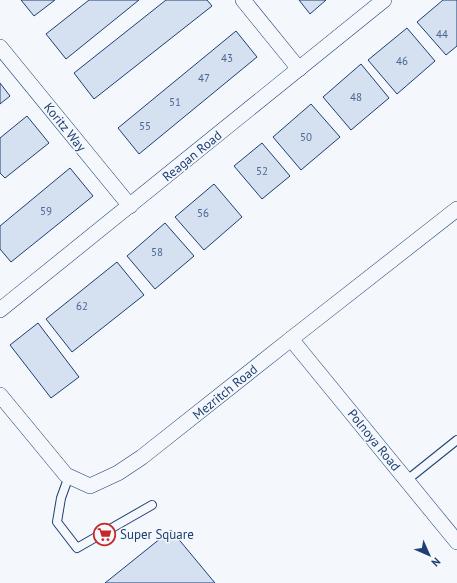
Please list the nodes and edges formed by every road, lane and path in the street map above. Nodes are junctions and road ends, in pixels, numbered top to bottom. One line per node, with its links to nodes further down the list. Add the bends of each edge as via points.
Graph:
1 (244, 0): 4 (street)
2 (384, 0): 4 (street, Reagan Road)
3 (0, 47): 5 (street, Koritz Way)
4 (299, 69): 5 (street, Reagan Road)
5 (130, 206): 7 (street, Reagan Road)
6 (457, 209): 8 (street, Mezritch Road)
7 (0, 310)
8 (291, 339): 11 (street, Mezritch Road, via 142,457 118,473 90,486); 12 (street, Polnoya Road)
9 (0, 395): 11 (street, Mezritch Road)
10 (457, 440): 12 (lane)
11 (69, 476): 13 (lane, via 61,498 57,522 77,548)
12 (407, 480): 14 (street, Polnoya Road)
13 (152, 505)
14 (457, 542)

